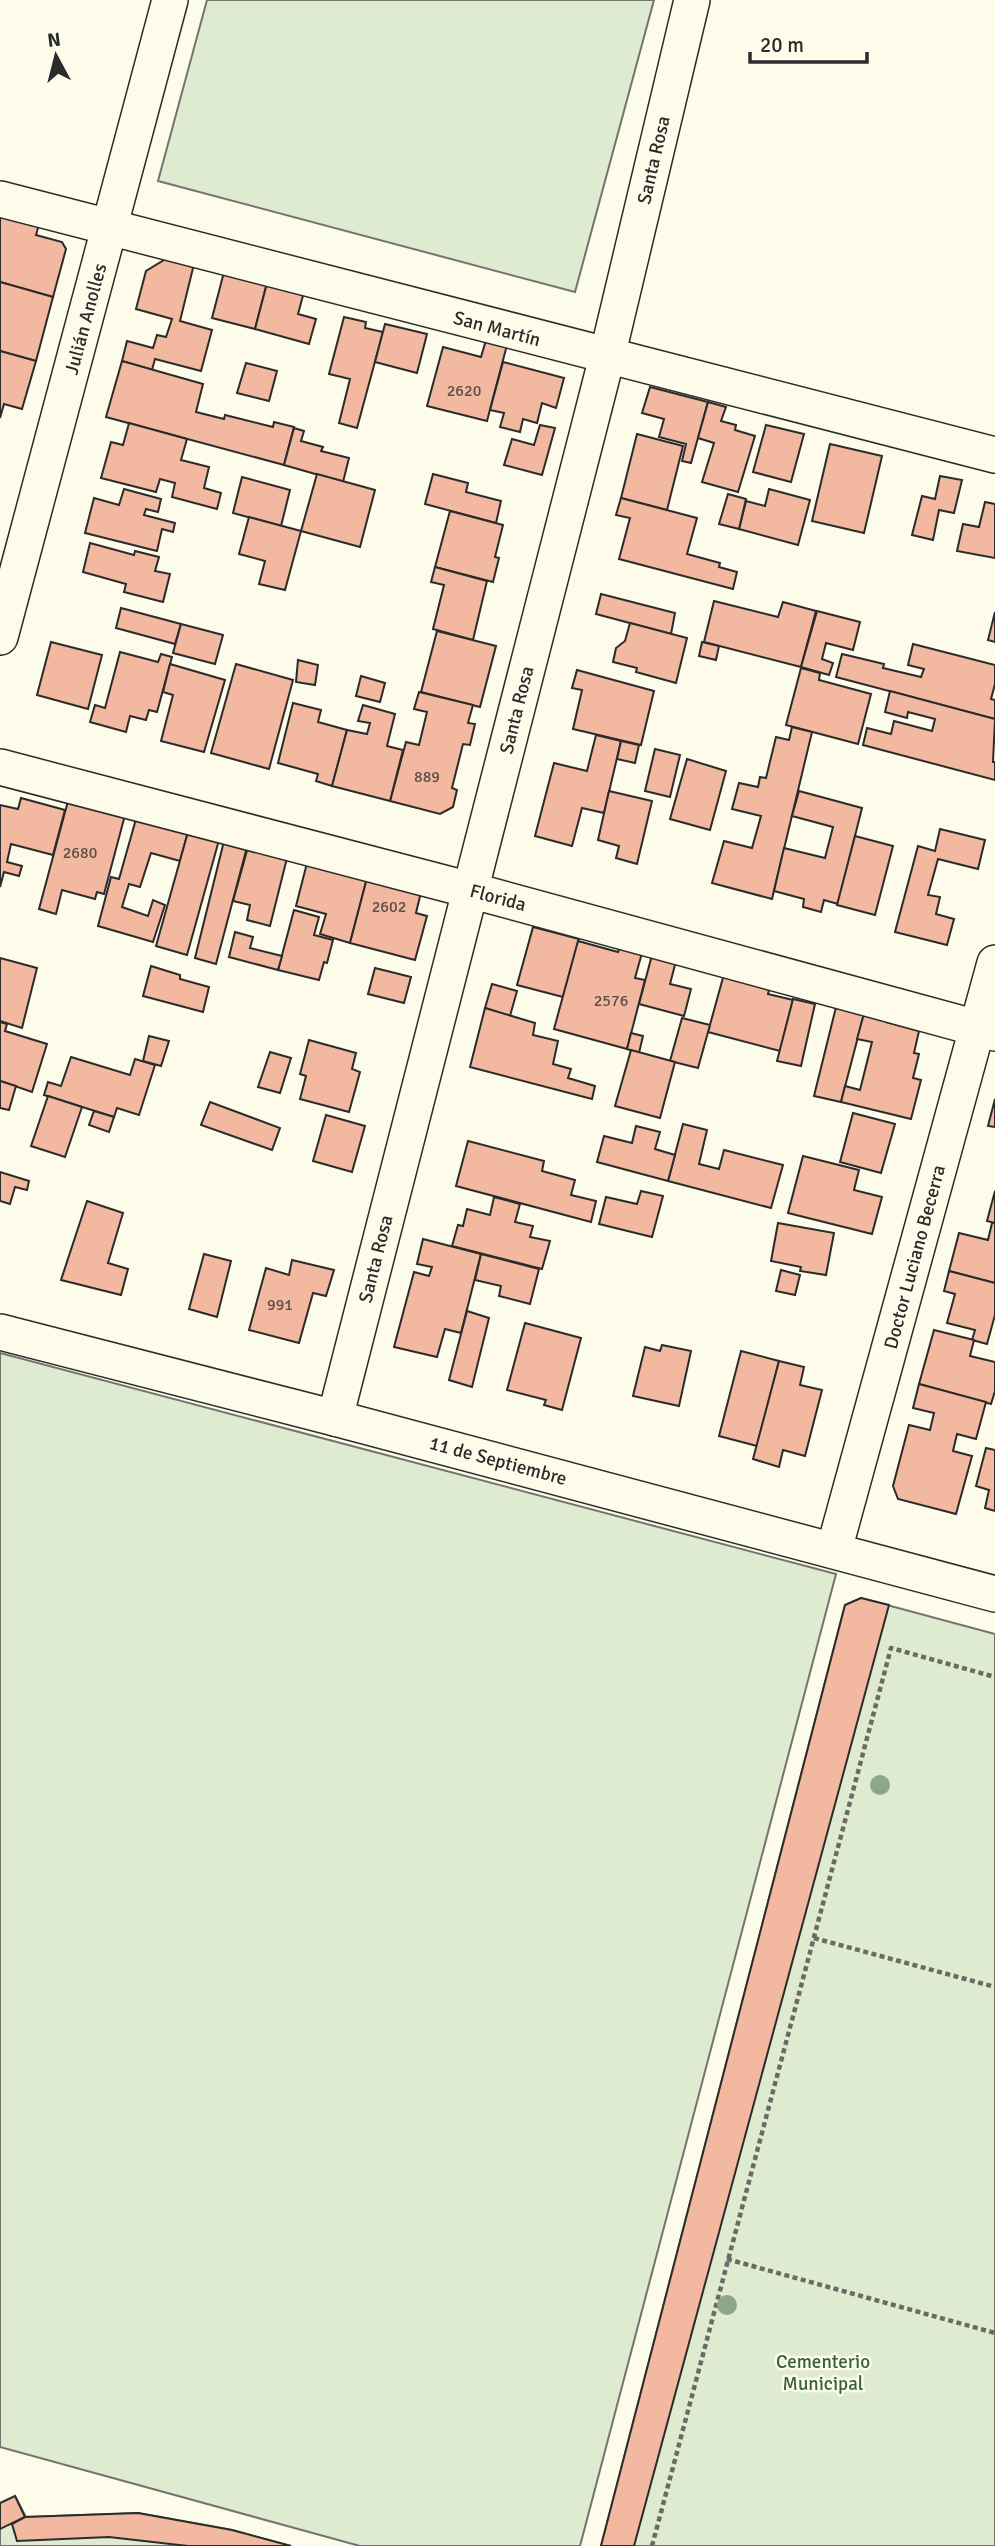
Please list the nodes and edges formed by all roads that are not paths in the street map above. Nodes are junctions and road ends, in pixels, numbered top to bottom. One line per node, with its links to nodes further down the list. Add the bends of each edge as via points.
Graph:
1 (170, 0): 4 (street, Julián Anolles)
2 (692, 0): 5 (street, Santa Rosa)
3 (0, 199): 4 (street, San Martín)
4 (111, 228): 5 (street, San Martín); 7 (street, Julián Anolles)
5 (607, 357): 6 (street, San Martín); 9 (street, Santa Rosa)
6 (995, 456)
7 (0, 637)
8 (0, 767): 9 (street, Florida)
9 (470, 890): 11 (street, Florida); 13 (street, Santa Rosa)
10 (995, 963): 11 (street, Doctor Luciano Becerra)
11 (986, 1031): 14 (street, Doctor Luciano Becerra)
12 (0, 1332): 13 (street, 11 de Septiembre)
13 (335, 1418): 14 (street, 11 de Septiembre)
14 (834, 1550): 15 (street, 11 de Septiembre)
15 (995, 1594)

